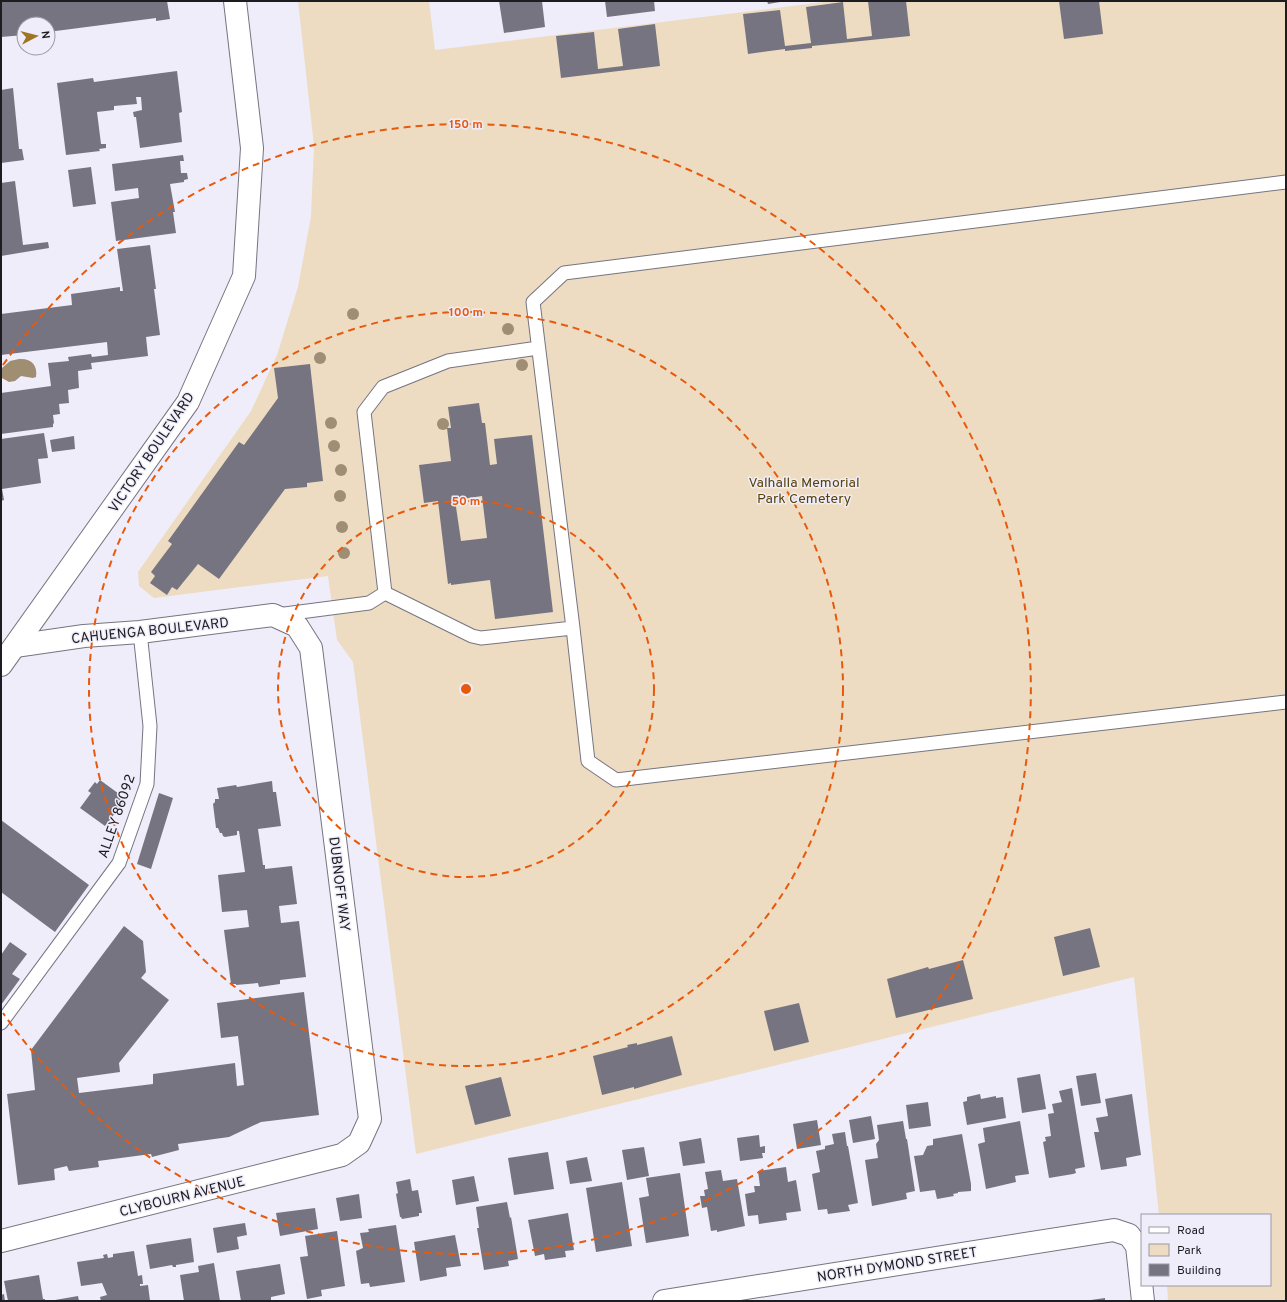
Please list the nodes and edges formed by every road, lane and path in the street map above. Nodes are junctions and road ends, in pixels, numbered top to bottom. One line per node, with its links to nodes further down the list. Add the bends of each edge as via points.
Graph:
1 (234, 1): 8 (street, VICTORY BOULEVARD, via 252,148 244,276 188,402)
2 (1286, 182): 3 (lane, via 564,273 532,302)
3 (538, 348): 4 (lane, via 448,361 383,387 364,412); 6 (lane)
4 (385, 593): 5 (lane, via 369,603); 6 (lane, via 472,636 481,638)
5 (273, 615): 7 (street, CAHUENGA BOULEVARD); 12 (street, DUBNOFF WAY, via 297,626 311,648 370,1119)
6 (573, 628): 10 (lane, via 588,762 616,780)
7 (140, 632): 8 (street, CAHUENGA BOULEVARD, via 84,636); 11 (lane, ALLEY 86092, via 150,726 146,784 119,863)
8 (8, 647): 9 (street, VICTORY BOULEVARD)
9 (1, 665)
10 (1286, 702)
11 (1, 1023)
12 (359, 1143): 13 (street, CLYBOURN AVENUE, via 342,1155)
13 (1, 1241)
14 (1141, 1277): 16 (street, NORTH DYMOND STREET, via 1137,1246 1129,1235 1114,1230)
15 (1142, 1286): 17 (street, NORTH DYMOND STREET)
16 (664, 1301)
17 (1144, 1301)

